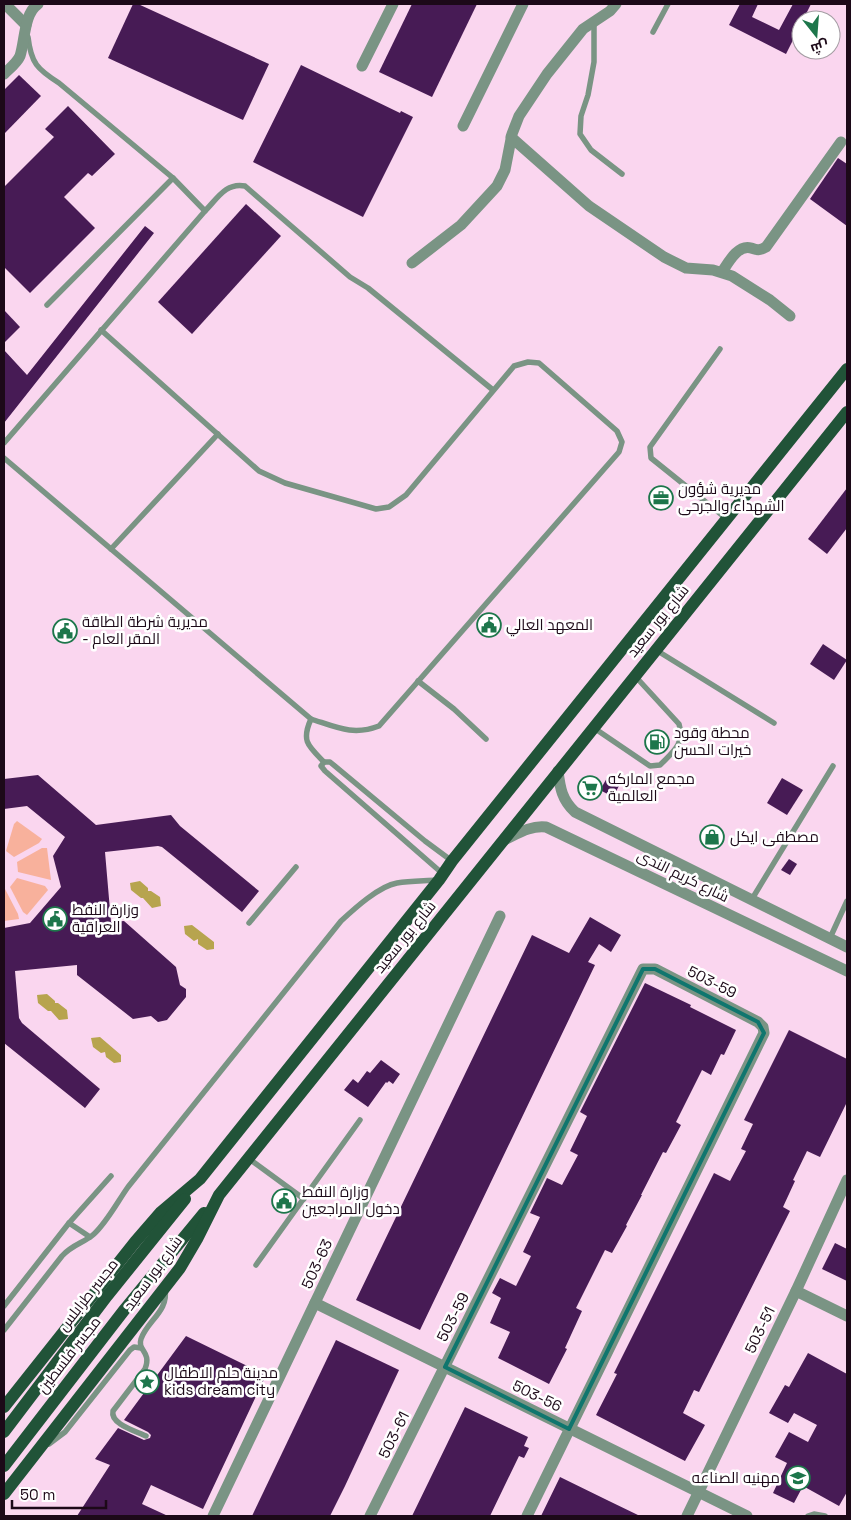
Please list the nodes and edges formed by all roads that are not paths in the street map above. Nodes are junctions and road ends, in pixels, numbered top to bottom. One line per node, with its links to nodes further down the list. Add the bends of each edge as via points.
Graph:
1 (5, 4): 8 (street)
2 (38, 4): 8 (street)
3 (392, 4): 10 (street)
4 (523, 4): 12 (street)
5 (616, 4): 7 (street)
6 (668, 4): 9 (lane)
7 (594, 20): 13 (street, via 547,74 519,116); 15 (lane, via 594,62 580,134 591,150)
8 (26, 25): 11 (street, via 20,58); 16 (lane, via 30,54 42,72)
9 (653, 32)
10 (362, 66)
11 (4, 74)
12 (463, 126)
13 (511, 137): 18 (street, via 505,170 497,186 461,225); 19 (street, via 589,206 664,257 686,268)
14 (841, 142): 19 (street, via 766,247 740,249)
15 (622, 174)
16 (173, 178): 17 (lane); 20 (lane)
17 (205, 211): 22 (lane); 25 (lane, via 228,187 245,186 350,278 368,288)
18 (412, 263)
19 (722, 272): 21 (street, via 744,283)
20 (47, 305)
21 (790, 316)
22 (101, 330): 27 (lane); 28 (lane)
23 (720, 350): 30 (lane, via 650,447 651,458)
24 (847, 369): 30 (main road, شارع بور سعيد)
25 (492, 390): 27 (lane, via 406,495 389,507 376,510 284,483 259,471); 34 (lane, via 514,366 528,362 539,364 617,431 622,442 619,452)
26 (847, 412): 32 (main road, شارع بور سعيد)
27 (218, 434): 31 (lane)
28 (4, 443)
29 (4, 458): 31 (lane)
30 (728, 519): 45 (main road, شارع بور سعيد)
31 (111, 549): 35 (lane)
32 (656, 650): 33 (main road, شارع بور سعيد); 36 (lane)
33 (635, 676): 37 (main road, شارع بور سعيد); 37 (lane, via 679,724 682,734 678,746 660,765 650,766)
34 (418, 681): 35 (lane, via 379,726 366,731 342,729); 38 (lane)
35 (311, 719): 39 (lane, via 306,731 307,742)
36 (774, 723)
37 (593, 728): 41 (main road, شارع بور سعيد)
38 (486, 739)
39 (324, 762): 43 (lane, via 330,762); 44 (lane, via 321,766 325,771)
40 (832, 766): 48 (lane)
41 (558, 771): 42 (main road, شارع بور سعيد); 48 (street, شارع كريم الندى, via 563,796 575,812)
42 (504, 840): 54 (street, شارع كريم الندى, via 531,828 546,827); 56 (main road, شارع بور سعيد)
43 (425, 841): 44 (lane); 45 (lane)
44 (416, 851): 47 (lane)
45 (452, 861): 47 (main road, شارع بور سعيد)
46 (296, 867): 51 (lane)
47 (441, 877): 58 (main road, شارع بور سعيد); 63 (lane, via 384,887 346,916)
48 (752, 899): 52 (street, شارع كريم الندى)
49 (847, 901): 52 (lane)
50 (500, 916): 67 (street, 503-63)
51 (249, 923)
52 (830, 938): 53 (street, شارع كريم الندى)
53 (847, 947)
54 (847, 971)
55 (360, 1120): 61 (lane)
56 (248, 1158): 60 (main road, شارع بور سعيد); 61 (lane)
57 (111, 1176): 62 (lane)
58 (200, 1179): 73 (main road, شارع بور سعيد, via 161,1212 135,1242); 75 (main road, مجسر طرابلس)
59 (847, 1180): 66 (street, 503-51)
60 (219, 1195): 65 (main road, شارع بور سعيد, via 193,1246); 78 (main road, مجسر فلسطين, via 125,1309)
61 (304, 1199): 64 (lane)
62 (69, 1223): 63 (lane); 68 (lane)
63 (90, 1237): 70 (lane, via 62,1256)
64 (256, 1265)
65 (165, 1287): 71 (lane, via 165,1303 143,1336); 77 (main road, شارع بور سعيد)
66 (796, 1291): 69 (street); 79 (street, 503-51)
67 (315, 1303): 72 (street, 503-56); 81 (street, 503-63)
68 (4, 1306)
69 (847, 1316)
70 (4, 1330)
71 (142, 1348): 76 (lane, via 148,1362 145,1369 112,1414 121,1424); 77 (lane, via 130,1350 65,1432)
72 (444, 1367): 74 (street, 503-56); 74 (street, 503-59, via 643,969 655,969 758,1022 764,1034); 82 (street, 503-61)
73 (4, 1407)
74 (569, 1429): 79 (street, 503-56); 83 (street)
75 (4, 1432)
76 (146, 1436)
77 (35, 1454): 80 (main road, شارع بور سعيد)
78 (4, 1466)
79 (698, 1492): 84 (street, 503-51); 85 (street, 503-56)
80 (4, 1494)
81 (213, 1516)
82 (370, 1516)
83 (527, 1516)
84 (687, 1516)
85 (747, 1516)
86 (808, 1516): 87 (lane)
87 (825, 1516)

